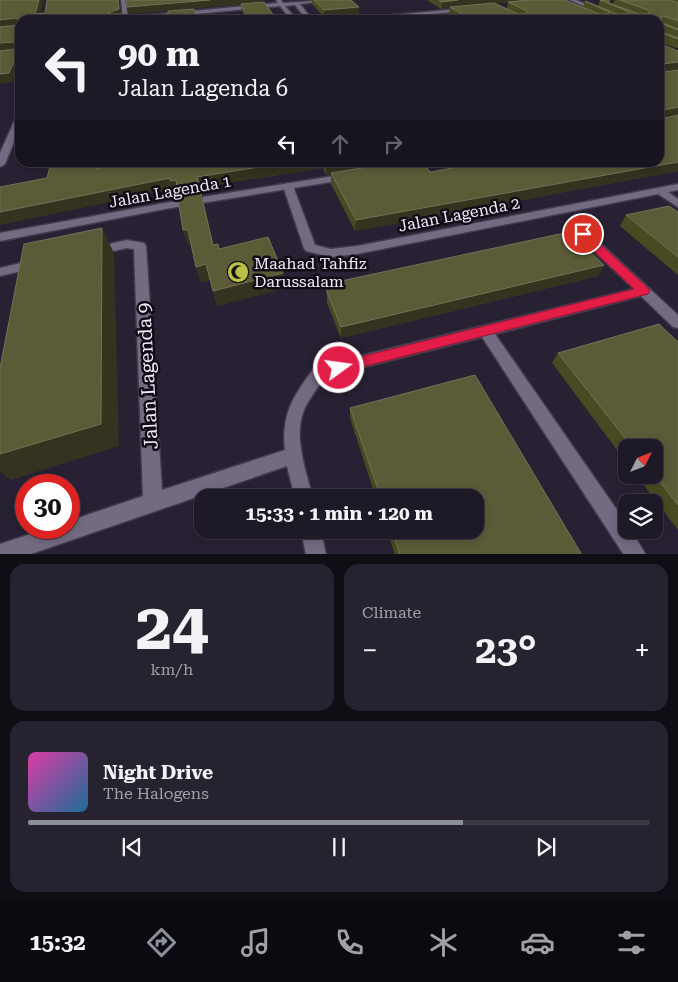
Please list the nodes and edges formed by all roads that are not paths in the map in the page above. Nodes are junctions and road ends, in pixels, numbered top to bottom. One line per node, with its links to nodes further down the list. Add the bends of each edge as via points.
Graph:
1 (123, 0): 10 (street)
2 (329, 0): 5 (street)
3 (572, 0): 16 (street)
4 (279, 2): 5 (street); 11 (street); 12 (street)
5 (296, 3): 13 (street)
6 (566, 5): 8 (street)
7 (471, 9): 9 (street)
8 (575, 9)
9 (428, 13): 14 (street); 15 (street)
10 (125, 15)
11 (185, 15)
12 (290, 15)
13 (307, 15)
14 (404, 15)
15 (431, 15)
16 (608, 15)
17 (15, 129): 18 (street)
18 (0, 164)
19 (404, 167): 20 (street)
20 (392, 169)
21 (354, 175): 22 (street, Jalan Lagenda 1)
22 (288, 186): 24 (street, Jalan Lagenda 2, via 310,248 330,252 357,250); 27 (street, Jalan Lagenda 1)
23 (678, 187): 24 (street, Jalan Lagenda 2)
24 (660, 191): 25 (street)
25 (678, 204)
26 (583, 234): 31 (street)
27 (0, 237)
28 (82, 254): 36 (street, Jalan Lagenda 9, via 128,244 140,246)
29 (46, 262): 30 (street)
30 (0, 272)
31 (644, 291): 32 (street); 33 (street)
32 (678, 323)
33 (486, 331): 34 (street, via 320,372 303,396 293,419); 40 (street)
34 (294, 455): 35 (street); 36 (street)
35 (302, 489)
36 (153, 502): 38 (street)
37 (313, 539): 39 (street)
38 (0, 554)
39 (316, 554)
40 (636, 554)

